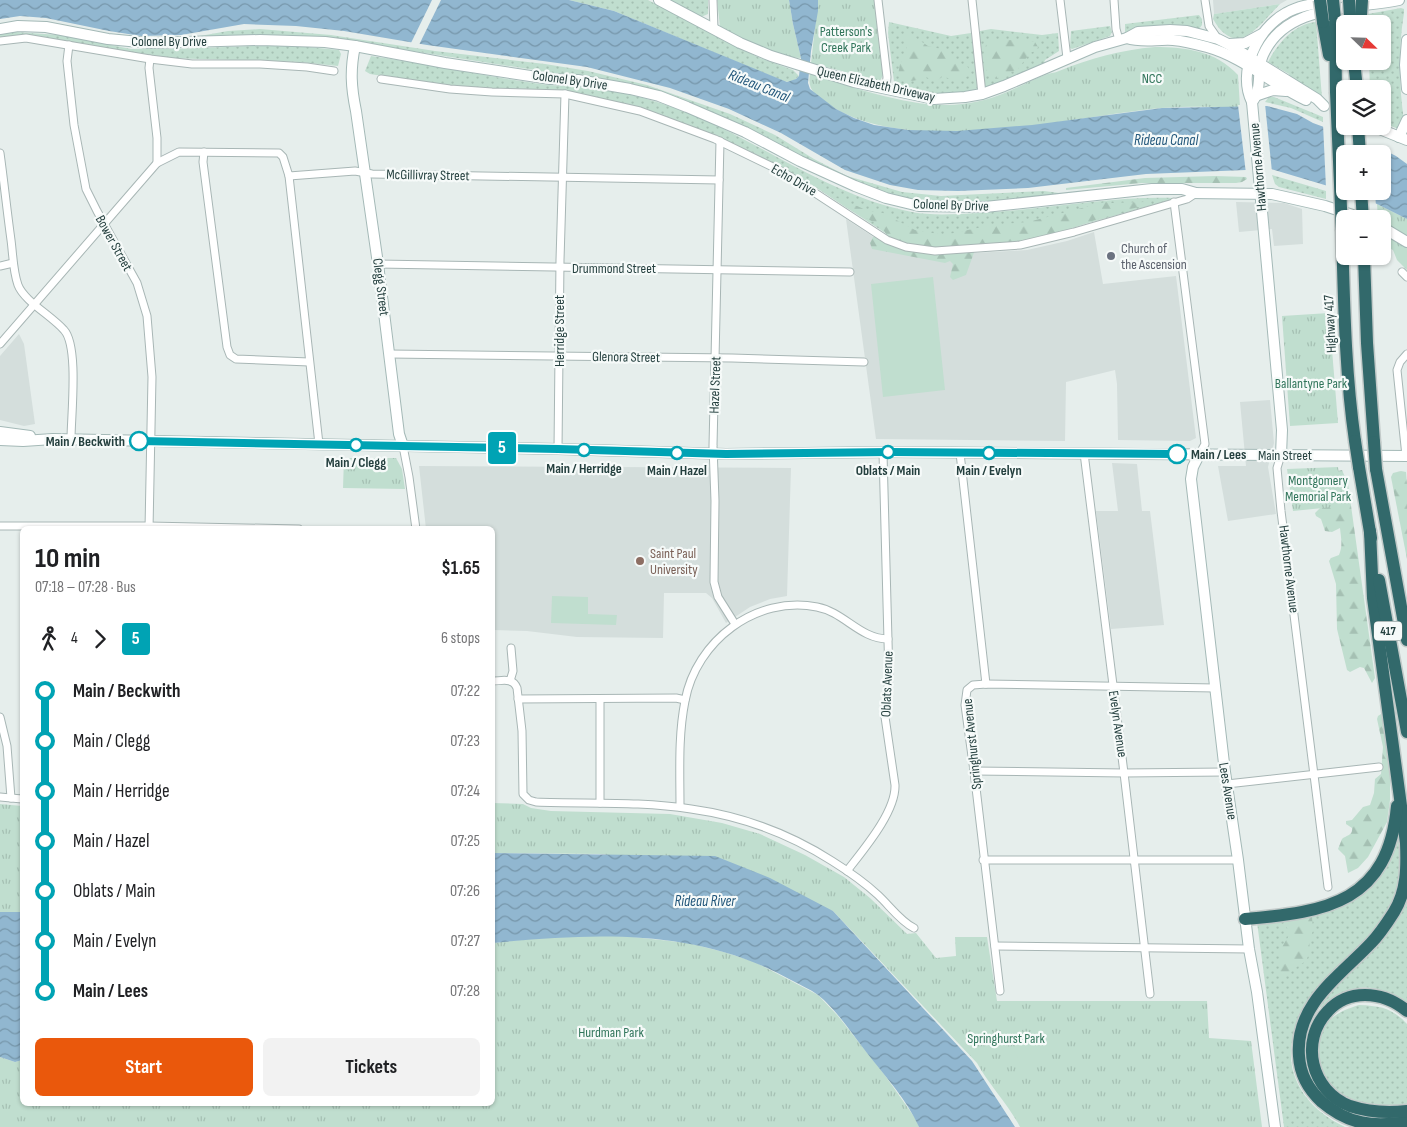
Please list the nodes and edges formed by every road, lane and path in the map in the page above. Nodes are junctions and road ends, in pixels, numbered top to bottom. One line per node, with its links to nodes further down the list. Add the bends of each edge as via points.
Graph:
1 (659, 0): 19 (main road, Queen Elizabeth Driveway)
2 (713, 0): 19 (street)
3 (878, 0): 34 (street)
4 (972, 0): 38 (street)
5 (1060, 0): 28 (street)
6 (1114, 0): 21 (street, via 1116,28)
7 (1205, 0): 22 (street, via 1209,26)
8 (1320, 0): 17 (highway, bridge)
9 (1333, 0): 17 (highway, bridge)
10 (1337, 0): 14 (main road)
11 (1349, 0): 15 (highway, bridge)
12 (1362, 0): 16 (highway, bridge)
13 (1399, 0): 31 (main road, via 1304,16 1277,34 1267,48)
14 (1292, 5): 20 (main road)
15 (1354, 15)
16 (1358, 15)
17 (1329, 21): 94 (highway, Highway 417 / 417, bridge, via 1336,92 1350,402)
18 (0, 29): 27 (main road, Colonel By Drive, via 46,27 150,43 260,40)
19 (714, 29): 34 (main road, Queen Elizabeth Driveway, via 797,66)
20 (1265, 32): 25 (main road, via 1245,44); 30 (main road)
21 (1123, 39): 22 (main road, Queen Elizabeth Driveway, via 1138,32 1170,30); 28 (main road, Queen Elizabeth Driveway); 30 (main road, Queen Elizabeth Driveway, via 1193,43)
22 (1218, 39): 25 (main road, Queen Elizabeth Driveway)
23 (1407, 40): 35 (main road)
24 (0, 41): 26 (street, via 26,38)
25 (1228, 44): 30 (main road, Queen Elizabeth Driveway)
26 (69, 45): 29 (street); 57 (street, Bower Street, via 67,61 74,125 86,188)
27 (355, 46): 49 (main road, Clegg Street, via 351,78); 53 (main road, Colonel By Drive, via 445,63 578,80 659,96 745,132 855,186 919,206 985,207 1152,189)
28 (1067, 58): 38 (main road, Queen Elizabeth Driveway)
29 (150, 59): 32 (street, via 192,64 307,66); 48 (street)
30 (1248, 62): 31 (main road, Queen Elizabeth Driveway); 39 (main road, Hawthorne Avenue, via 1248,93)
31 (1260, 69): 36 (main road, Queen Elizabeth Driveway); 39 (main road, Hawthorne Avenue); 40 (main road, Queen Elizabeth Driveway)
32 (334, 71)
33 (381, 79): 37 (street, Echo Drive, via 450,89)
34 (886, 88): 38 (main road, Queen Elizabeth Driveway, via 934,99)
35 (1407, 89)
36 (1288, 91): 39 (main road, via 1273,90); 40 (main road, Queen Elizabeth Driveway)
37 (565, 94): 45 (street, Echo Drive, via 640,111); 51 (street, Herridge Street)
38 (982, 94)
39 (1255, 98): 54 (main road, Hawthorne Avenue)
40 (1324, 106): 41 (main road, Queen Elizabeth Driveway)
41 (1336, 111)
42 (1407, 120): 44 (main road)
43 (1391, 134): 44 (main road)
44 (1403, 139)
45 (720, 141): 52 (street, Hazel Street); 55 (street, Echo Drive, via 783,172 887,240 934,251 1020,245)
46 (204, 152): 48 (street, via 179,152); 50 (street, via 279,153 284,157); 73 (street, via 230,354 236,359)
47 (0, 153): 60 (street)
48 (157, 163): 57 (street)
49 (365, 173): 50 (street, McGillivray Street); 51 (street, McGillivray Street); 61 (main road, Clegg Street)
50 (288, 176): 73 (street)
51 (562, 178): 52 (street, McGillivray Street); 64 (street, Herridge Street)
52 (719, 180): 65 (street, Hazel Street)
53 (1196, 193): 54 (main road, Colonel By Drive); 55 (street, Echo Drive)
54 (1261, 193): 56 (main road, Colonel By Drive); 88 (main road, Hawthorne Avenue, via 1282,430)
55 (1174, 202): 87 (street, via 1205,444)
56 (1337, 210)
57 (104, 224): 67 (street); 79 (street, Bower Street, via 137,283 147,316 152,377)
58 (1391, 232): 59 (main road)
59 (1407, 242)
60 (13, 264): 63 (street); 67 (street, via 18,285)
61 (378, 264): 64 (street, Drummond Street); 69 (main road, Clegg Street)
62 (1364, 265): 97 (highway, 417, bridge, via 1376,469)
63 (0, 266)
64 (560, 268): 65 (street, Drummond Street); 71 (street, Herridge Street)
65 (718, 269): 66 (street, Drummond Street); 72 (street, Hazel Street)
66 (850, 272)
67 (35, 304): 68 (street); 77 (street, via 69,337 73,372)
68 (0, 344)
69 (389, 354): 71 (street, Glenora Street); 81 (main road, Clegg Street)
70 (1407, 354): 89 (street, via 1397,370)
71 (559, 356): 72 (street, Glenora Street); 82 (street, Herridge Street)
72 (716, 358): 74 (street, Glenora Street); 86 (street, Hazel Street)
73 (309, 362): 80 (street)
74 (864, 362)
75 (0, 432): 76 (main road, Main Street)
76 (53, 439): 77 (main road, Main Street); 78 (main road, Main Street)
77 (71, 439): 79 (main road, Main Street)
78 (0, 440)
79 (150, 442): 80 (main road, Main Street); 92 (street, Bower Street)
80 (319, 444): 81 (main road, Main Street)
81 (403, 446): 82 (main road, Main Street); 93 (street, Clegg Street)
82 (558, 449): 86 (main road, Main Street)
83 (882, 453): 84 (main road, Main Street); 86 (main road, Main Street); 96 (street, Oblats Avenue)
84 (960, 453): 85 (main road, Main Street); 101 (street, Springhurst Avenue)
85 (1084, 453): 87 (main road, Main Street); 102 (street, Evelyn Avenue)
86 (714, 454): 95 (street, Hazel Street, via 714,582 718,597)
87 (1199, 455): 88 (main road, Main Street); 103 (main road, Lees Avenue, via 1191,479)
88 (1281, 455): 89 (main road, Main Street); 113 (street, Hawthorne Avenue, via 1278,468 1281,510)
89 (1407, 456)
90 (0, 526): 91 (street)
91 (20, 526)
92 (149, 526)
93 (416, 526)
94 (1370, 530): 108 (highway, Highway 417 / 417); 114 (highway, via 1373,598)
95 (735, 624): 96 (street, via 758,612 798,604 834,612 870,636); 106 (street, via 703,657)
96 (888, 639): 124 (street, Oblats Avenue, via 885,718 895,795)
97 (1407, 640)
98 (511, 648): 99 (street, via 513,671)
99 (510, 680): 100 (street); 105 (street, via 515,684)
100 (495, 682)
101 (986, 684): 102 (street); 110 (street, Springhurst Avenue, via 973,685 965,698)
102 (1112, 686): 103 (street); 112 (street, Evelyn Avenue)
103 (1214, 688): 111 (main road, Lees Avenue)
104 (600, 698): 105 (street); 106 (street); 119 (street)
105 (518, 699): 119 (street, via 523,794 536,802)
106 (685, 700): 120 (street, via 681,731)
107 (0, 717): 117 (street, via 7,746)
108 (1407, 732)
109 (1380, 767): 113 (street)
110 (974, 771): 112 (street); 121 (street, Springhurst Avenue)
111 (1225, 772): 112 (street); 115 (main road, Lees Avenue)
112 (1124, 773): 122 (street, Evelyn Avenue)
113 (1315, 774): 115 (street); 125 (street, Hawthorne Avenue)
114 (1398, 776): 126 (highway, via 1397,809 1389,847 1380,866 1362,888 1339,901 1314,909); 135 (highway, via 1407,854 1402,896 1373,941 1319,994 1305,1017 1298,1049 1306,1082 1336,1113 1366,1124)
115 (1227, 784): 123 (main road, Lees Avenue)
116 (0, 797): 117 (street)
117 (11, 798): 118 (street)
118 (20, 799)
119 (600, 803): 120 (street)
120 (680, 808): 124 (street, via 710,812 769,829 806,846)
121 (983, 860): 122 (street); 128 (street, Springhurst Avenue)
122 (1134, 860): 123 (street); 129 (street, Evelyn Avenue)
123 (1238, 860): 126 (main road, Lees Avenue)
124 (848, 872): 127 (street, via 876,892)
125 (1328, 887)
126 (1245, 918): 130 (main road, Lees Avenue)
127 (914, 928)
128 (995, 946): 129 (street); 131 (street, Springhurst Avenue)
129 (1145, 947): 130 (street); 132 (street, Evelyn Avenue)
130 (1249, 949): 136 (main road, Lees Avenue)
131 (1000, 991)
132 (1150, 994)
133 (1407, 1010): 134 (highway, via 1374,995 1344,998 1322,1016 1311,1045 1315,1072 1335,1097 1350,1106 1374,1111)
134 (1407, 1111)
135 (1407, 1122)
136 (1275, 1127)

